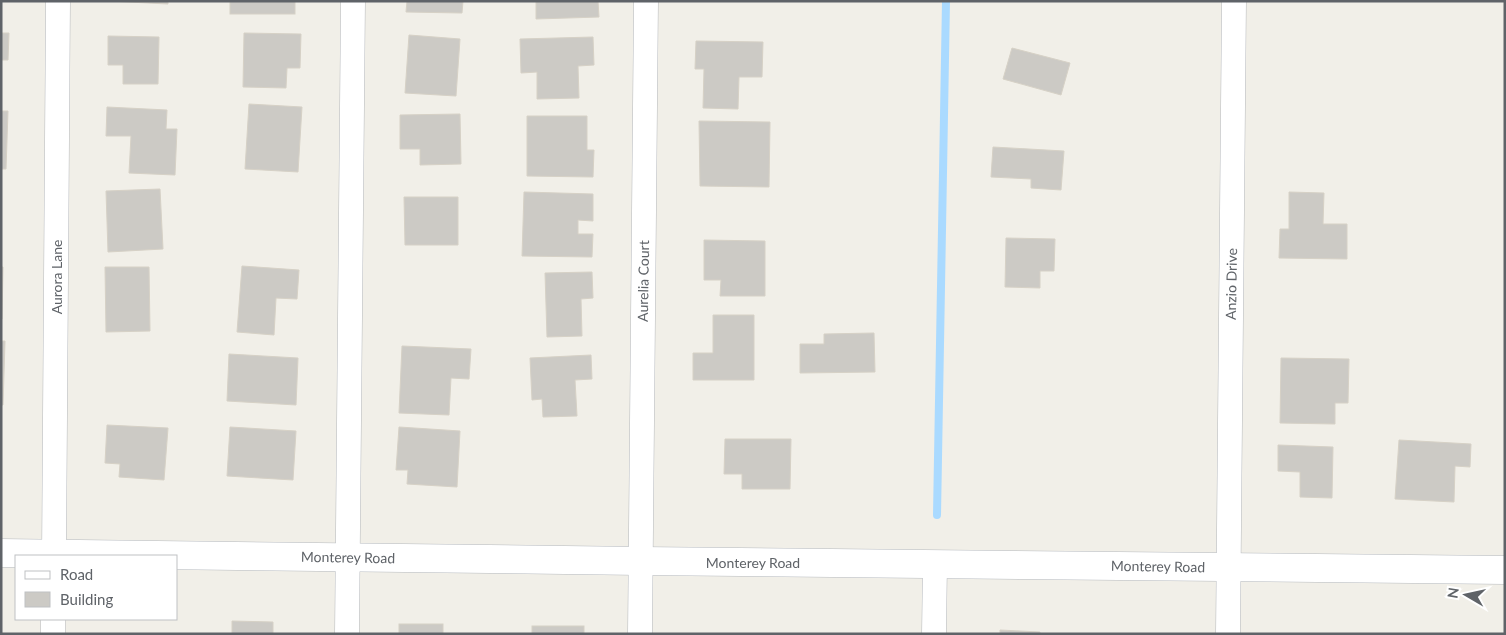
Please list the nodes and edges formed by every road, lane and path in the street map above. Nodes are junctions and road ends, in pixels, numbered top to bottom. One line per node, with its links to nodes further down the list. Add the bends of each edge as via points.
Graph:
1 (58, 1): 6 (street, Aurora Lane)
2 (353, 1): 8 (street)
3 (646, 1): 9 (street, Aurelia Court)
4 (1234, 1): 11 (street, Anzio Drive)
5 (1, 553): 6 (street, Monterey Road)
6 (54, 555)
7 (178, 556): 8 (street, Monterey Road)
8 (349, 557): 9 (street, Monterey Road); 15 (street)
9 (641, 561): 10 (street, Monterey Road); 16 (street, Aurelia Court)
10 (935, 563): 11 (street, Monterey Road); 17 (street)
11 (1228, 567): 12 (street, Monterey Road); 18 (street, Anzio Drive)
12 (1505, 570)
13 (53, 620): 14 (street)
14 (53, 634)
15 (347, 634)
16 (640, 634)
17 (934, 634)
18 (1228, 634)

